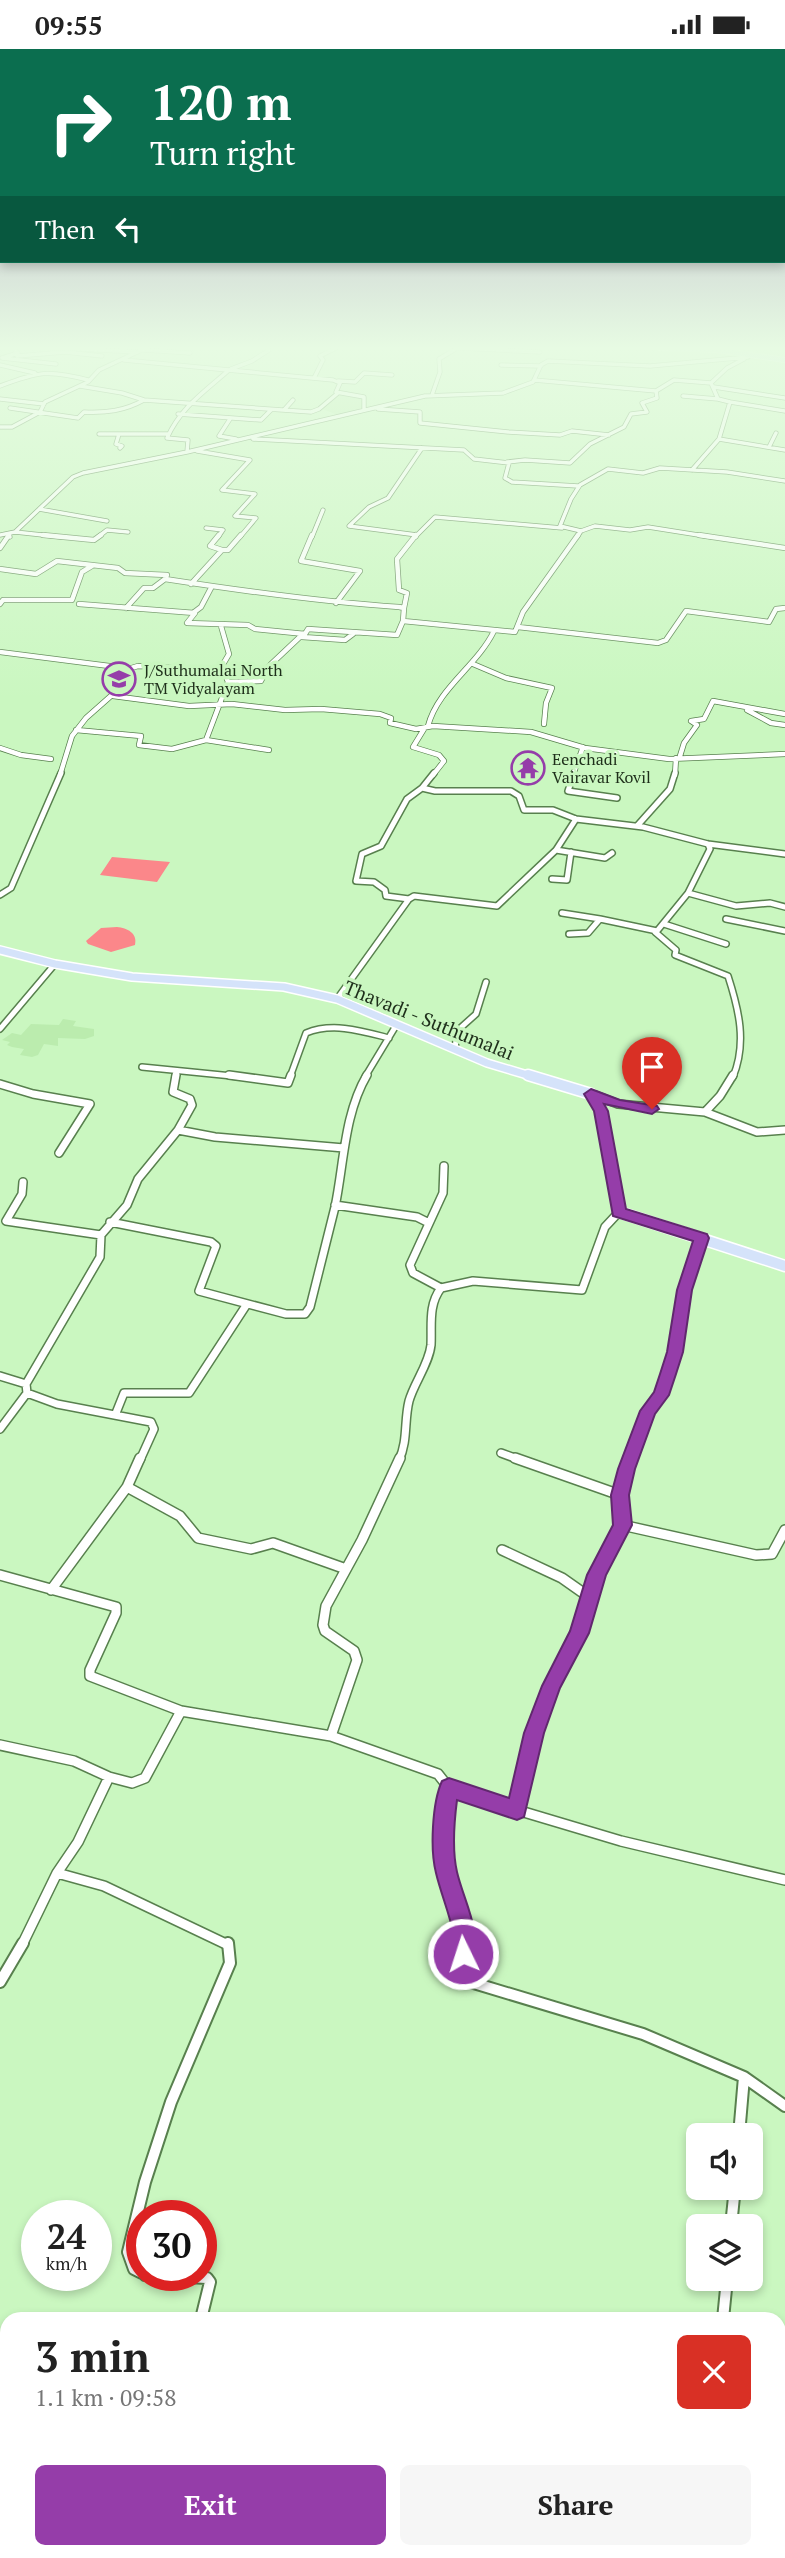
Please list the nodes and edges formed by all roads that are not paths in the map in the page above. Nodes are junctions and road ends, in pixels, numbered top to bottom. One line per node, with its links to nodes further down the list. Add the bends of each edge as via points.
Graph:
1 (122, 465): 9 (street, via 73,477)
2 (245, 465): 21 (street, via 222,490 255,494 235,516 256,518 228,551)
3 (410, 465): 18 (street, via 388,498 369,507 349,526)
4 (508, 465): 8 (street, via 505,478 512,482)
5 (697, 465): 6 (street)
6 (692, 470): 7 (street); 8 (street, via 660,468 643,473 608,469 591,474)
7 (784, 479)
8 (578, 486): 13 (street)
9 (39, 509): 11 (street); 16 (street)
10 (323, 510): 27 (street, via 301,561 360,571)
11 (107, 521)
12 (209, 524): 21 (street, via 206,528 223,530 210,546)
13 (563, 528): 14 (street); 18 (street, via 435,517)
14 (581, 531): 20 (street, via 594,526 648,527); 36 (street, via 523,612)
15 (128, 532): 16 (street, via 107,530 94,540)
16 (12, 533): 17 (street); 19 (street)
17 (0, 535)
18 (417, 535): 31 (street, via 397,559 399,590 407,593)
19 (0, 548)
20 (785, 548)
21 (222, 550): 25 (street)
22 (93, 566): 23 (street, via 57,561 36,573); 24 (street); 28 (street, via 82,572 72,600 23,598)
23 (0, 569)
24 (166, 575): 25 (street); 30 (street, via 153,588 144,588)
25 (191, 584): 26 (street)
26 (211, 588): 27 (street); 33 (street)
27 (335, 603): 31 (street)
28 (0, 604)
29 (79, 604): 30 (street)
30 (126, 608): 33 (street)
31 (404, 608): 34 (street)
32 (785, 608): 36 (street, via 776,609 769,622 682,612 666,640 657,643)
33 (193, 613): 35 (street, via 187,623)
34 (403, 621): 37 (street); 38 (street, via 397,635 354,632 345,641)
35 (221, 626): 38 (street, via 248,625); 42 (street, via 229,654)
36 (518, 627): 37 (street, via 515,632)
37 (494, 631): 40 (street)
38 (302, 635): 43 (street, via 269,666 261,681)
39 (0, 652): 41 (street)
40 (472, 664): 48 (street, via 506,678 552,688); 50 (street, via 442,699)
41 (128, 669): 42 (street); 44 (street)
42 (224, 671): 43 (street)
43 (228, 682): 45 (street)
44 (112, 695): 45 (street, via 189,706); 51 (street)
45 (219, 705): 50 (street, via 380,714 391,718 390,723); 52 (street)
46 (747, 707): 47 (street); 49 (street, via 745,710 771,723); 57 (street, via 713,701 704,719 691,721 697,725)
47 (785, 714)
48 (544, 724)
49 (785, 725)
50 (426, 728): 53 (street, via 531,732); 59 (street, via 413,747 439,754 444,761)
51 (76, 730): 52 (street, via 141,736 139,745 172,749); 70 (street, via 10,888)
52 (206, 740): 55 (street)
53 (583, 747): 57 (street); 60 (street, via 568,791)
54 (0, 748): 58 (street)
55 (268, 750)
56 (785, 754): 57 (street)
57 (678, 757): 62 (street, via 667,796)
58 (51, 759)
59 (422, 788): 61 (street, via 511,791 519,796 524,810 554,810); 71 (street, via 407,799 380,846 362,854 356,881 374,882 386,896)
60 (617, 798)
61 (576, 819): 62 (street); 64 (street)
62 (637, 826): 63 (street)
63 (708, 844): 67 (street); 69 (street, via 710,849)
64 (556, 850): 65 (street); 71 (street, via 497,906)
65 (571, 852): 66 (street, via 605,858); 68 (street, via 567,880)
66 (612, 853)
67 (785, 855)
68 (552, 879)
69 (688, 893): 72 (street, via 736,906 770,903); 76 (street)
70 (0, 895)
71 (409, 899): 84 (street)
72 (785, 907)
73 (562, 913): 74 (street)
74 (600, 919): 78 (street); 79 (street, via 589,933)
75 (726, 919): 77 (street)
76 (664, 924): 78 (street); 80 (street)
77 (785, 931)
78 (655, 932): 93 (street, via 676,950 675,955 729,976 740,1012 741,1061)
79 (569, 934)
80 (726, 944)
81 (0, 950): 82 (main road, Thavadi - Suthumalai)
82 (55, 964): 84 (main road, Thavadi - Suthumalai, via 132,977 284,987); 86 (street)
83 (486, 982): 88 (street, via 476,1014 457,1031)
84 (337, 999): 85 (main road, Thavadi - Suthumalai)
85 (397, 1024): 87 (street); 88 (main road, Thavadi - Suthumalai)
86 (0, 1029)
87 (390, 1038): 90 (street, via 327,1027 313,1029 306,1033 288,1083); 96 (street, via 359,1088)
88 (454, 1049): 92 (main road, Thavadi - Suthumalai)
89 (142, 1067): 90 (street)
90 (176, 1073): 94 (street, via 173,1092 190,1099 192,1105)
91 (0, 1084): 97 (street, via 90,1104)
92 (591, 1094): 93 (street, via 618,1104); 101 (main road, via 601,1111)
93 (705, 1112): 95 (street, via 757,1132)
94 (178, 1130): 96 (street); 102 (street, via 149,1163 127,1205)
95 (785, 1130)
96 (344, 1148): 100 (street)
97 (59, 1153)
98 (444, 1166): 103 (street, via 443,1193)
99 (23, 1182): 104 (street, via 6,1221)
100 (335, 1205): 103 (street, via 417,1217); 108 (street, via 305,1314)
101 (619, 1212): 105 (main road); 107 (street, via 605,1227 582,1290 494,1281)
102 (110, 1222): 104 (street); 108 (street, via 211,1242 216,1245 199,1291)
103 (429, 1223): 107 (street, via 411,1268)
104 (101, 1235): 110 (street, via 100,1257)
105 (702, 1238): 106 (main road); 115 (street, via 685,1290 675,1352 661,1395 648,1411 634,1445)
106 (785, 1266)
107 (441, 1288): 119 (street, via 430,1322 431,1348 409,1402 404,1449)
108 (247, 1304): 111 (street, via 189,1393 124,1393)
109 (0, 1377): 110 (street)
110 (26, 1388): 111 (street, via 57,1404); 112 (street)
111 (116, 1413): 114 (street, via 151,1422 154,1429)
112 (0, 1429)
113 (501, 1453): 115 (street)
114 (127, 1487): 119 (street, via 180,1516 198,1538 251,1549 274,1543); 121 (street)
115 (620, 1495): 116 (street)
116 (622, 1525): 117 (street, via 756,1555 772,1554); 122 (street)
117 (785, 1530)
118 (502, 1550): 122 (street, via 562,1577)
119 (346, 1569): 124 (street, via 326,1606 323,1625 329,1636 354,1651 358,1660)
120 (0, 1575): 121 (street)
121 (51, 1590): 123 (street, via 116,1607 90,1677)
122 (589, 1597): 128 (street, via 579,1633 551,1686 534,1733)
123 (181, 1711): 124 (street); 126 (street, via 145,1778 132,1783)
124 (331, 1736): 127 (street, via 438,1774)
125 (0, 1745): 126 (street, via 74,1761)
126 (109, 1777): 129 (street, via 78,1842)
127 (449, 1788): 128 (street); 132 (street, via 444,1820 446,1869 466,1939 462,1977 710,2060)
128 (517, 1810): 130 (street, via 621,1841)
129 (57, 1873): 131 (street); 135 (street, via 104,1886 228,1943 230,1963 171,2102)
130 (785, 1880)
131 (0, 1982)
132 (744, 2077): 133 (street); 134 (street)
133 (785, 2106)
134 (740, 2123)
135 (141, 2200)
136 (208, 2291): 138 (street)
137 (726, 2291): 139 (street)
138 (203, 2312)
139 (724, 2312)

